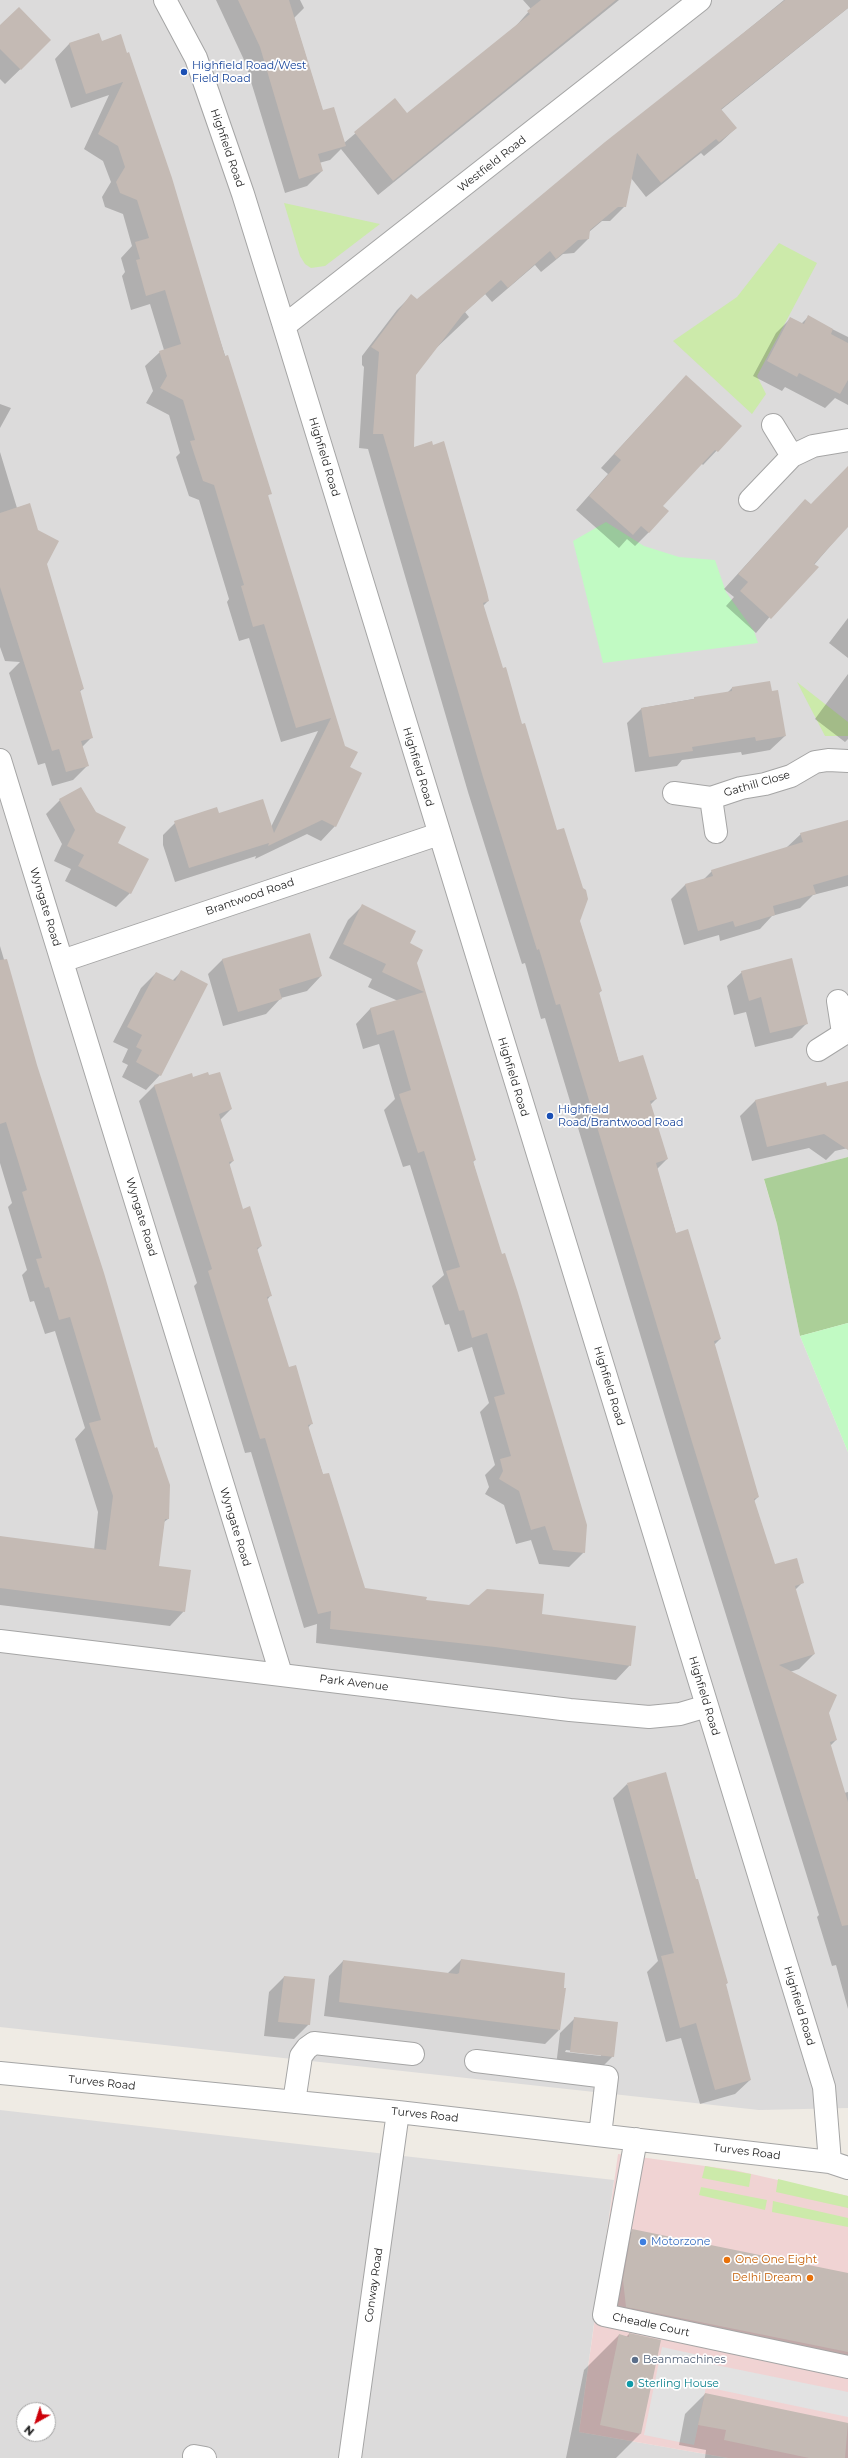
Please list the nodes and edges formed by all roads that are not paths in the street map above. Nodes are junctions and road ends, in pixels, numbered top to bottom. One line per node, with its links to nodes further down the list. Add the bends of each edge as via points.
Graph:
1 (165, 0): 3 (street, Highfield Road, via 196,58)
2 (700, 0): 3 (street, Westfield Road)
3 (284, 326): 13 (street, Highfield Road)
4 (773, 425): 6 (street)
5 (848, 440): 6 (street, via 813,446)
6 (792, 456): 7 (street)
7 (750, 500)
8 (0, 760): 14 (street, Wyngate Road)
9 (848, 761): 11 (street, Gathill Close, via 815,762 791,776)
10 (674, 793): 11 (street, Gathill Close)
11 (711, 798): 12 (street, Gathill Close)
12 (716, 832)
13 (439, 834): 14 (street, Brantwood Road); 20 (street, Highfield Road)
14 (62, 961): 19 (street, Wyngate Road)
15 (838, 1001): 16 (street)
16 (846, 1032): 17 (street)
17 (818, 1050)
18 (0, 1641): 19 (street, Park Avenue)
19 (281, 1674): 20 (street, Park Avenue, via 570,1710 649,1717 680,1714)
20 (707, 1706): 28 (street, Highfield Road, via 824,2088)
21 (413, 2054): 24 (street, via 314,2044 301,2056)
22 (476, 2061): 26 (street, via 607,2077)
23 (0, 2073): 24 (street, Turves Road)
24 (294, 2102): 25 (street, Turves Road)
25 (398, 2112): 26 (street, Turves Road); 30 (street, Conway Road)
26 (600, 2135): 27 (street, Turves Road)
27 (636, 2139): 28 (street, Turves Road); 29 (street, Cheadle Court, via 604,2315)
28 (839, 2165)
29 (848, 2367)
30 (350, 2458)

